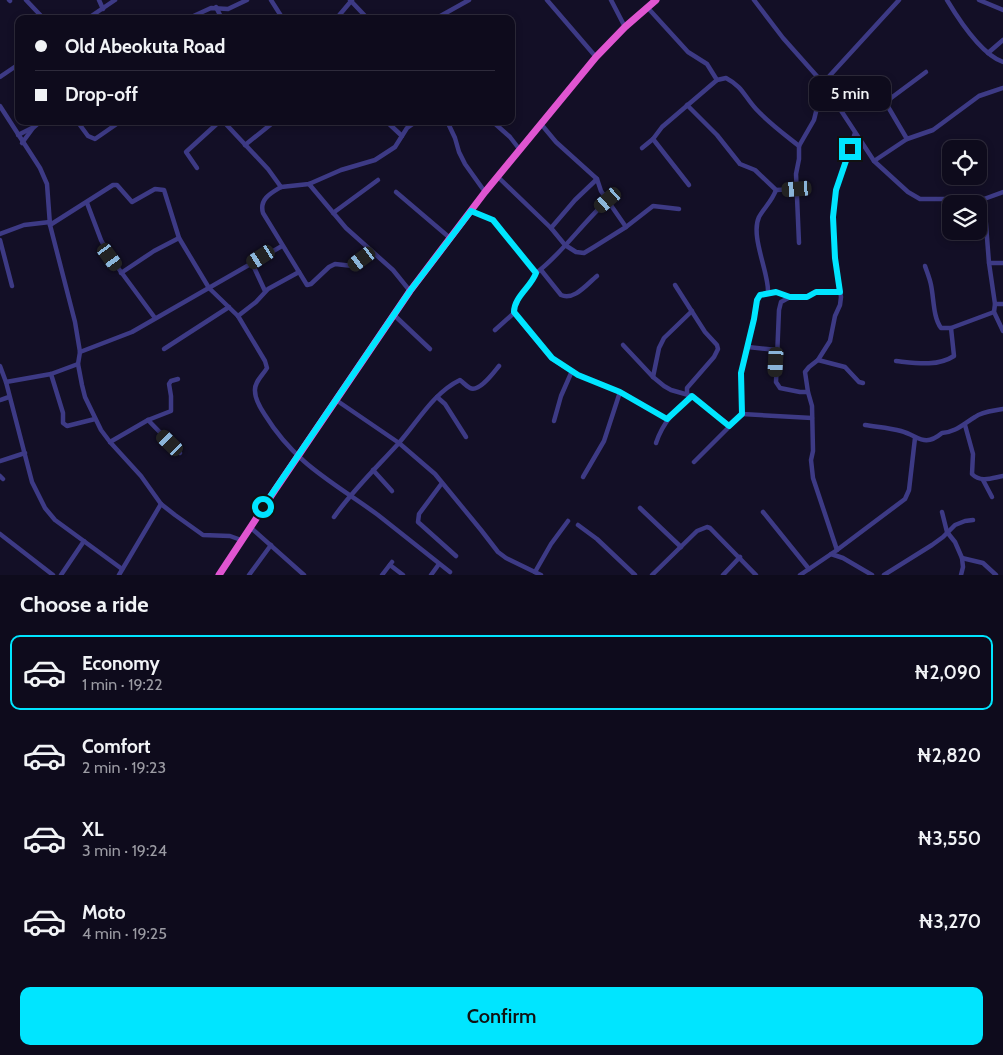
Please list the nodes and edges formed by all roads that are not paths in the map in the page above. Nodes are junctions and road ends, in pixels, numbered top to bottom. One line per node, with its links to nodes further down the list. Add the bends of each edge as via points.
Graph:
1 (26, 0): 19 (street)
2 (99, 0): 17 (street)
3 (115, 0): 17 (street)
4 (272, 0): 23 (street)
5 (351, 0): 24 (street); 25 (street)
6 (469, 0): 26 (street)
7 (547, 0): 30 (street)
8 (610, 0): 27 (street)
9 (656, 0): 16 (highway)
10 (754, 0): 36 (street, via 782,38)
11 (899, 0): 36 (street)
12 (947, 0): 29 (street)
13 (979, 0): 18 (street)
14 (241, 1): 15 (street, via 228,9)
15 (216, 7): 21 (street); 22 (street)
16 (647, 7): 27 (highway); 35 (street, via 688,52 707,64)
17 (103, 9): 20 (street)
18 (1003, 10)
19 (40, 15)
20 (93, 15)
21 (194, 15)
22 (220, 15)
23 (281, 15)
24 (339, 15)
25 (364, 15)
26 (442, 15)
27 (625, 27): 30 (highway)
28 (1003, 40): 29 (street)
29 (988, 53): 31 (street)
30 (596, 57): 40 (highway)
31 (1003, 62)
32 (15, 67): 34 (street)
33 (926, 72): 56 (street, via 887,104)
34 (0, 78)
35 (717, 80): 38 (street); 59 (street, via 726,78 737,84 756,108)
36 (823, 83): 52 (street); 59 (street, via 814,120)
37 (1003, 88): 56 (street, via 979,96 933,130)
38 (687, 105): 55 (street); 71 (street, via 740,164 755,170)
39 (0, 106): 53 (street)
40 (541, 124): 61 (highway); 65 (street)
41 (36, 125): 51 (street)
42 (80, 125): 43 (street, via 88,136 95,138)
43 (115, 125)
44 (216, 125): 63 (street, via 186,151)
45 (225, 125): 58 (street)
46 (269, 125): 58 (street)
47 (390, 125): 54 (street)
48 (412, 125): 54 (street)
49 (449, 125): 73 (street, via 458,152)
50 (496, 125): 61 (street)
51 (34, 127): 53 (street); 57 (street)
52 (855, 133): 62 (street); 109 (street, via 836,190 833,217)
53 (18, 135): 57 (street)
54 (402, 136): 67 (street, via 395,147 375,160)
55 (653, 139): 60 (street); 68 (street)
56 (907, 139): 62 (street)
57 (22, 143): 82 (street, via 40,168 46,184)
58 (245, 144): 69 (street)
59 (799, 146): 70 (street)
60 (642, 148)
61 (520, 150): 64 (highway)
62 (874, 161): 76 (street, via 920,199)
63 (197, 168)
64 (498, 177): 73 (highway); 84 (street)
65 (597, 179): 77 (street); 84 (street)
66 (378, 180): 81 (street)
67 (310, 184): 69 (street); 81 (street)
68 (689, 185)
69 (281, 187): 92 (street, via 267,195 262,209)
70 (797, 189): 71 (street); 90 (street)
71 (776, 190): 108 (street, via 758,219 757,230)
72 (396, 192): 88 (street)
73 (484, 192): 80 (highway)
74 (1003, 192): 75 (street)
75 (987, 198)
76 (942, 199)
77 (608, 200): 83 (street); 91 (street)
78 (87, 203): 82 (street); 87 (street, via 113,185 117,185 132,202 162,189); 100 (street, via 110,257)
79 (679, 209): 83 (street, via 653,206)
80 (471, 211): 88 (highway); 101 (street, via 493,220)
81 (333, 213): 93 (street)
82 (50, 223): 85 (street, via 24,225); 128 (street, via 74,314)
83 (626, 227): 91 (street, via 584,252 576,252)
84 (551, 228): 91 (street)
85 (0, 234)
86 (987, 237): 95 (street)
87 (179, 238): 100 (street); 105 (street)
88 (450, 238): 107 (highway)
89 (0, 240): 104 (street)
90 (800, 243)
91 (565, 245): 98 (street)
92 (282, 246): 94 (street); 99 (street)
93 (372, 252): 99 (street, via 353,266 335,264 329,267 308,285); 107 (street)
94 (252, 263): 105 (street); 106 (street)
95 (989, 263): 96 (street); 111 (street)
96 (1003, 263)
97 (925, 266): 120 (street, via 940,327)
98 (541, 270): 101 (street); 102 (street, via 566,297 573,296)
99 (299, 272): 106 (street)
100 (121, 273): 119 (street)
101 (536, 273): 115 (street, via 514,306)
102 (597, 276)
103 (675, 285): 114 (street)
104 (12, 286)
105 (209, 288): 113 (street); 119 (street)
106 (265, 291): 118 (street)
107 (410, 291): 117 (highway)
108 (768, 292): 110 (street); 124 (street, via 757,300)
109 (840, 292): 110 (street, via 820,291 807,297); 129 (street, via 840,305 830,341)
110 (790, 297): 127 (street, via 781,302 779,310)
111 (995, 304): 112 (street); 116 (street)
112 (1003, 304)
113 (229, 307): 118 (street); 126 (street)
114 (692, 311): 136 (street, via 664,338); 142 (street, via 718,349 687,388)
115 (514, 312): 121 (street); 134 (street, via 552,358)
116 (994, 312): 120 (street); 122 (street)
117 (394, 315): 125 (street); 147 (highway)
118 (238, 316): 165 (street, via 265,361 266,368 254,391 261,408)
119 (155, 318): 128 (street, via 132,332)
120 (951, 328): 130 (street, via 954,356 946,361)
121 (495, 330)
122 (1003, 331)
123 (623, 345): 136 (street)
124 (748, 347): 127 (street); 149 (street, via 741,373)
125 (430, 348)
126 (164, 349)
127 (777, 350): 141 (street, via 776,382 780,388)
128 (80, 352): 131 (street)
129 (818, 360): 139 (street, via 845,367); 141 (street, via 805,372)
130 (896, 361)
131 (78, 364): 135 (street); 150 (street, via 85,397)
132 (0, 366): 138 (street)
133 (499, 366): 144 (street, via 479,388 474,390 460,380)
134 (572, 371): 140 (street); 154 (street, via 560,396)
135 (51, 374): 138 (street); 150 (street, via 63,423 67,426)
136 (653, 378): 142 (street, via 672,390)
137 (178, 379): 153 (street, via 169,384 172,411)
138 (6, 382): 145 (street)
139 (863, 383)
140 (620, 392): 152 (street); 170 (street, via 604,441)
141 (808, 392): 151 (street)
142 (687, 394): 143 (street)
143 (692, 396): 152 (street); 157 (street)
144 (437, 397): 158 (street); 161 (street)
145 (9, 398): 146 (street); 163 (street)
146 (0, 400)
147 (336, 400): 161 (street); 165 (highway)
148 (1003, 409): 156 (street, via 982,413)
149 (742, 414): 151 (street); 157 (street)
150 (95, 418): 160 (street)
151 (812, 418): 191 (street, via 813,478)
152 (667, 419): 162 (street)
153 (148, 420): 160 (street); 164 (street)
154 (554, 421)
155 (865, 425): 159 (street, via 901,431)
156 (965, 425): 159 (street, via 935,439); 171 (street, via 973,454 972,474)
157 (729, 426): 167 (street)
158 (466, 437)
159 (915, 438): 191 (street, via 905,499)
160 (110, 442): 176 (street)
161 (399, 443): 168 (street); 172 (street)
162 (656, 443)
163 (25, 453): 166 (street); 188 (street, via 32,482 51,516)
164 (180, 453)
165 (297, 456): 174 (street); 184 (highway)
166 (0, 461)
167 (694, 462)
168 (373, 470): 173 (street); 174 (street)
169 (1003, 476): 171 (street)
170 (583, 477)
171 (983, 480): 175 (street)
172 (442, 483): 193 (street, via 417,519); 200 (street, via 498,552)
173 (392, 491)
174 (348, 496): 180 (street); 196 (street)
175 (992, 497)
176 (161, 504): 187 (street, via 200,533); 197 (street)
177 (640, 508): 190 (street)
178 (763, 512): 198 (street)
179 (942, 512): 185 (street)
180 (334, 517)
181 (973, 520): 185 (street, via 959,522)
182 (568, 522): 200 (street)
183 (578, 525): 211 (street)
184 (250, 527): 187 (highway); 189 (street)
185 (947, 532): 195 (street); 217 (street)
186 (0, 534): 201 (street)
187 (241, 540): 204 (highway)
188 (84, 541): 197 (street); 202 (street)
189 (271, 545): 205 (street); 206 (street)
190 (681, 547): 194 (street, via 707,527); 212 (street)
191 (837, 550): 192 (street)
192 (831, 554): 198 (street); 216 (street)
193 (456, 556)
194 (740, 558): 213 (street); 214 (street)
195 (962, 558): 218 (street); 219 (street, via 983,563)
196 (439, 564): 199 (street); 209 (street)
197 (122, 569): 203 (street)
198 (809, 569): 215 (street)
199 (450, 572)
200 (535, 572): 210 (street)
201 (53, 575)
202 (60, 575)
203 (119, 575)
204 (219, 575)
205 (249, 575)
206 (304, 575)
207 (382, 575): 208 (street, via 391,563)
208 (403, 575)
209 (431, 575)
210 (541, 575)
211 (635, 575)
212 (652, 575)
213 (723, 575)
214 (756, 575)
215 (800, 575)
216 (872, 575)
217 (884, 575)
218 (962, 575)
219 (996, 575)

